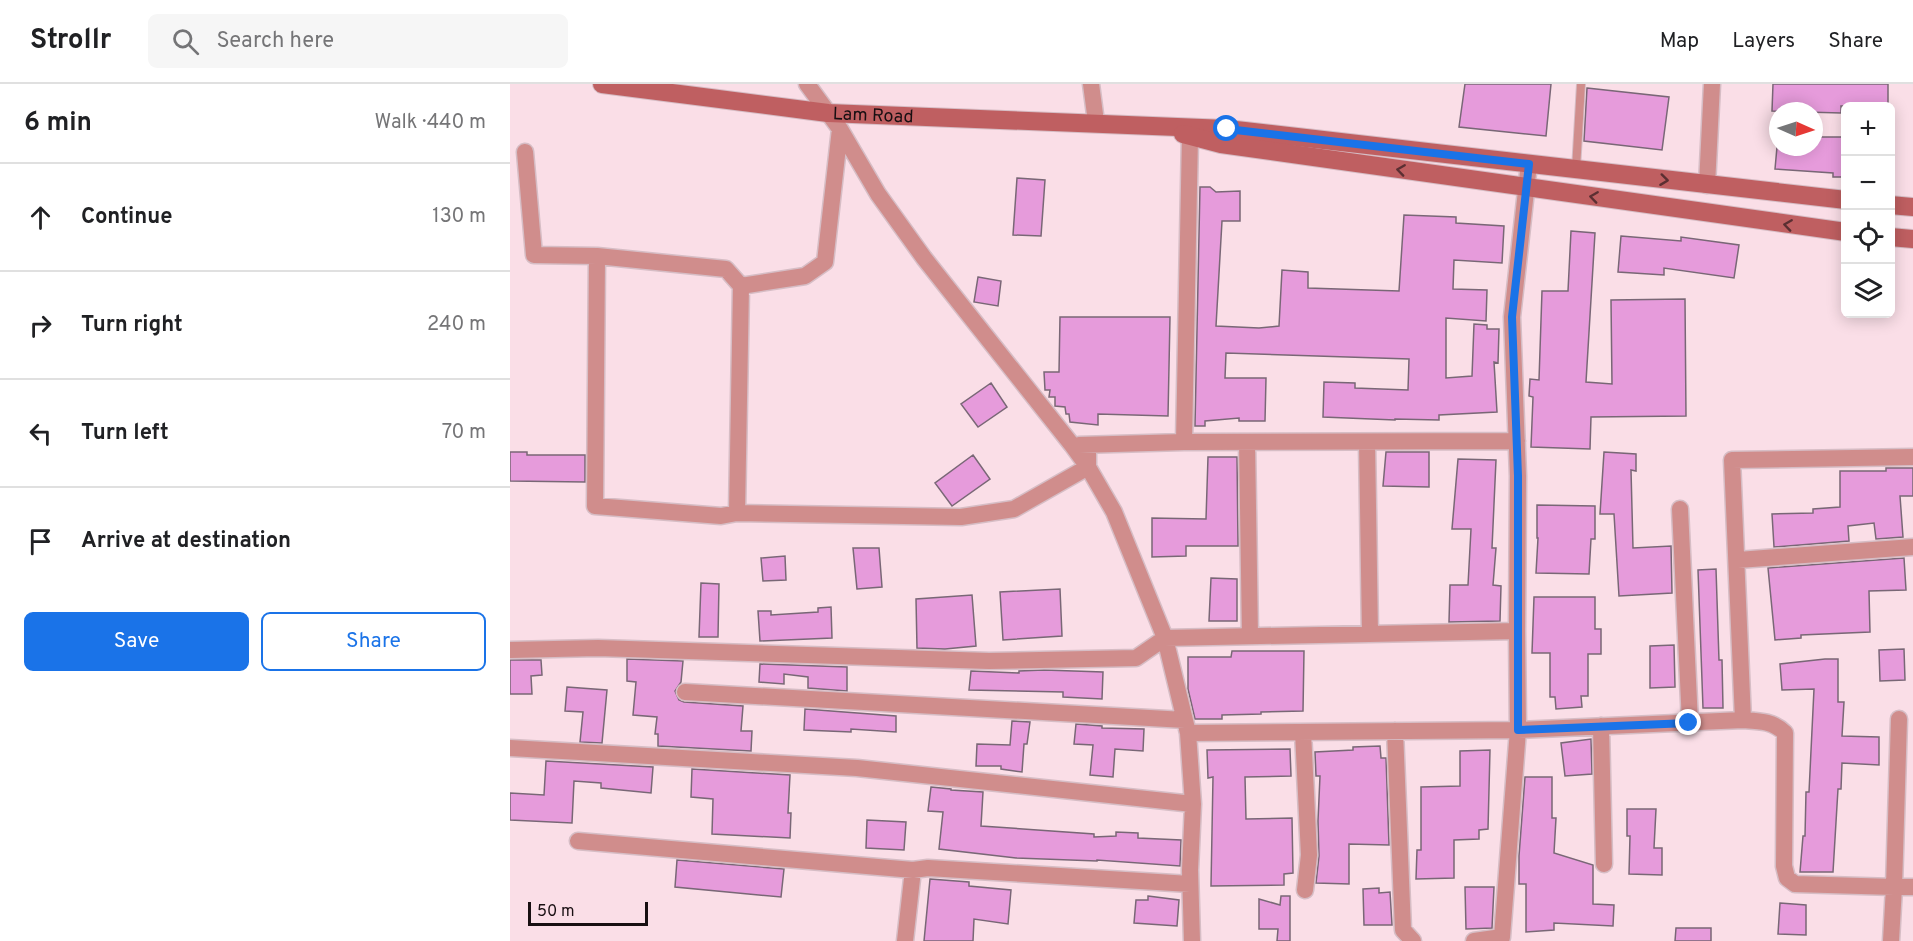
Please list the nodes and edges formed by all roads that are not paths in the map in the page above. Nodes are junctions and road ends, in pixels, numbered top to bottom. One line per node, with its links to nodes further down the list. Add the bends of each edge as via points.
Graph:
1 (602, 84): 6 (main road, Lam Road)
2 (807, 84): 6 (street)
3 (1091, 84): 7 (street)
4 (1581, 84): 13 (lane)
5 (1712, 84): 14 (street)
6 (828, 113): 7 (main road, Lam Road); 9 (street)
7 (1096, 122): 8 (main road, Lam Road)
8 (1147, 124): 10 (main road); 12 (main road, via 1227,129)
9 (840, 129): 23 (street, via 825,262 805,276); 28 (street, via 878,194 924,258)
10 (1190, 136): 15 (main road, one-way to 10, via 1221,144); 25 (street)
11 (525, 152): 22 (street, via 534,255)
12 (1529, 164): 13 (main road); 15 (street)
13 (1576, 170): 14 (main road, one-way to 14)
14 (1707, 185): 16 (main road)
15 (1527, 188): 19 (main road, one-way to 15); 24 (street, via 1512,317)
16 (1841, 200)
17 (1895, 205): 18 (main road)
18 (1913, 207)
19 (1841, 231)
20 (1895, 237): 21 (main road)
21 (1913, 239)
22 (597, 256): 23 (street, via 726,269); 32 (street, via 595,506 721,516)
23 (741, 286): 32 (street)
24 (1517, 441): 27 (street); 35 (street)
25 (1184, 442): 26 (street); 28 (street)
26 (1247, 442): 27 (street); 37 (street)
27 (1367, 442): 36 (street)
28 (1080, 445): 30 (street)
29 (1913, 457): 34 (street, via 1732,460)
30 (1088, 467): 32 (street, via 1014,509 962,517); 38 (street, via 1113,512)
31 (1680, 509): 43 (street)
32 (737, 513)
33 (1913, 547): 34 (street)
34 (1738, 560): 42 (street)
35 (1516, 631): 36 (street); 46 (street)
36 (1370, 634): 37 (street)
37 (1250, 636): 38 (street)
38 (1164, 638): 39 (street, via 1136,658 989,661 598,648); 45 (street)
39 (510, 650)
40 (685, 692): 45 (street)
41 (1899, 719): 55 (street)
42 (1743, 720): 43 (street); 55 (street, via 1778,725 1785,733 1787,878 1795,884)
43 (1689, 723): 44 (street)
44 (1601, 726): 46 (street); 52 (street)
45 (1186, 727): 48 (street); 50 (street)
46 (1518, 730): 47 (street); 61 (street, via 1502,937)
47 (1395, 731): 48 (street); 60 (street, via 1403,930)
48 (1303, 732): 57 (street, via 1309,855)
49 (510, 748): 50 (street, via 857,768)
50 (1193, 804): 54 (street)
51 (578, 841): 53 (street)
52 (1604, 864)
53 (913, 870): 54 (street); 58 (street)
54 (1190, 884): 59 (street)
55 (1894, 887): 56 (street); 62 (street)
56 (1913, 887)
57 (1305, 890)
58 (905, 941)
59 (1192, 941)
60 (1413, 941)
61 (1474, 941)
62 (1890, 941)

